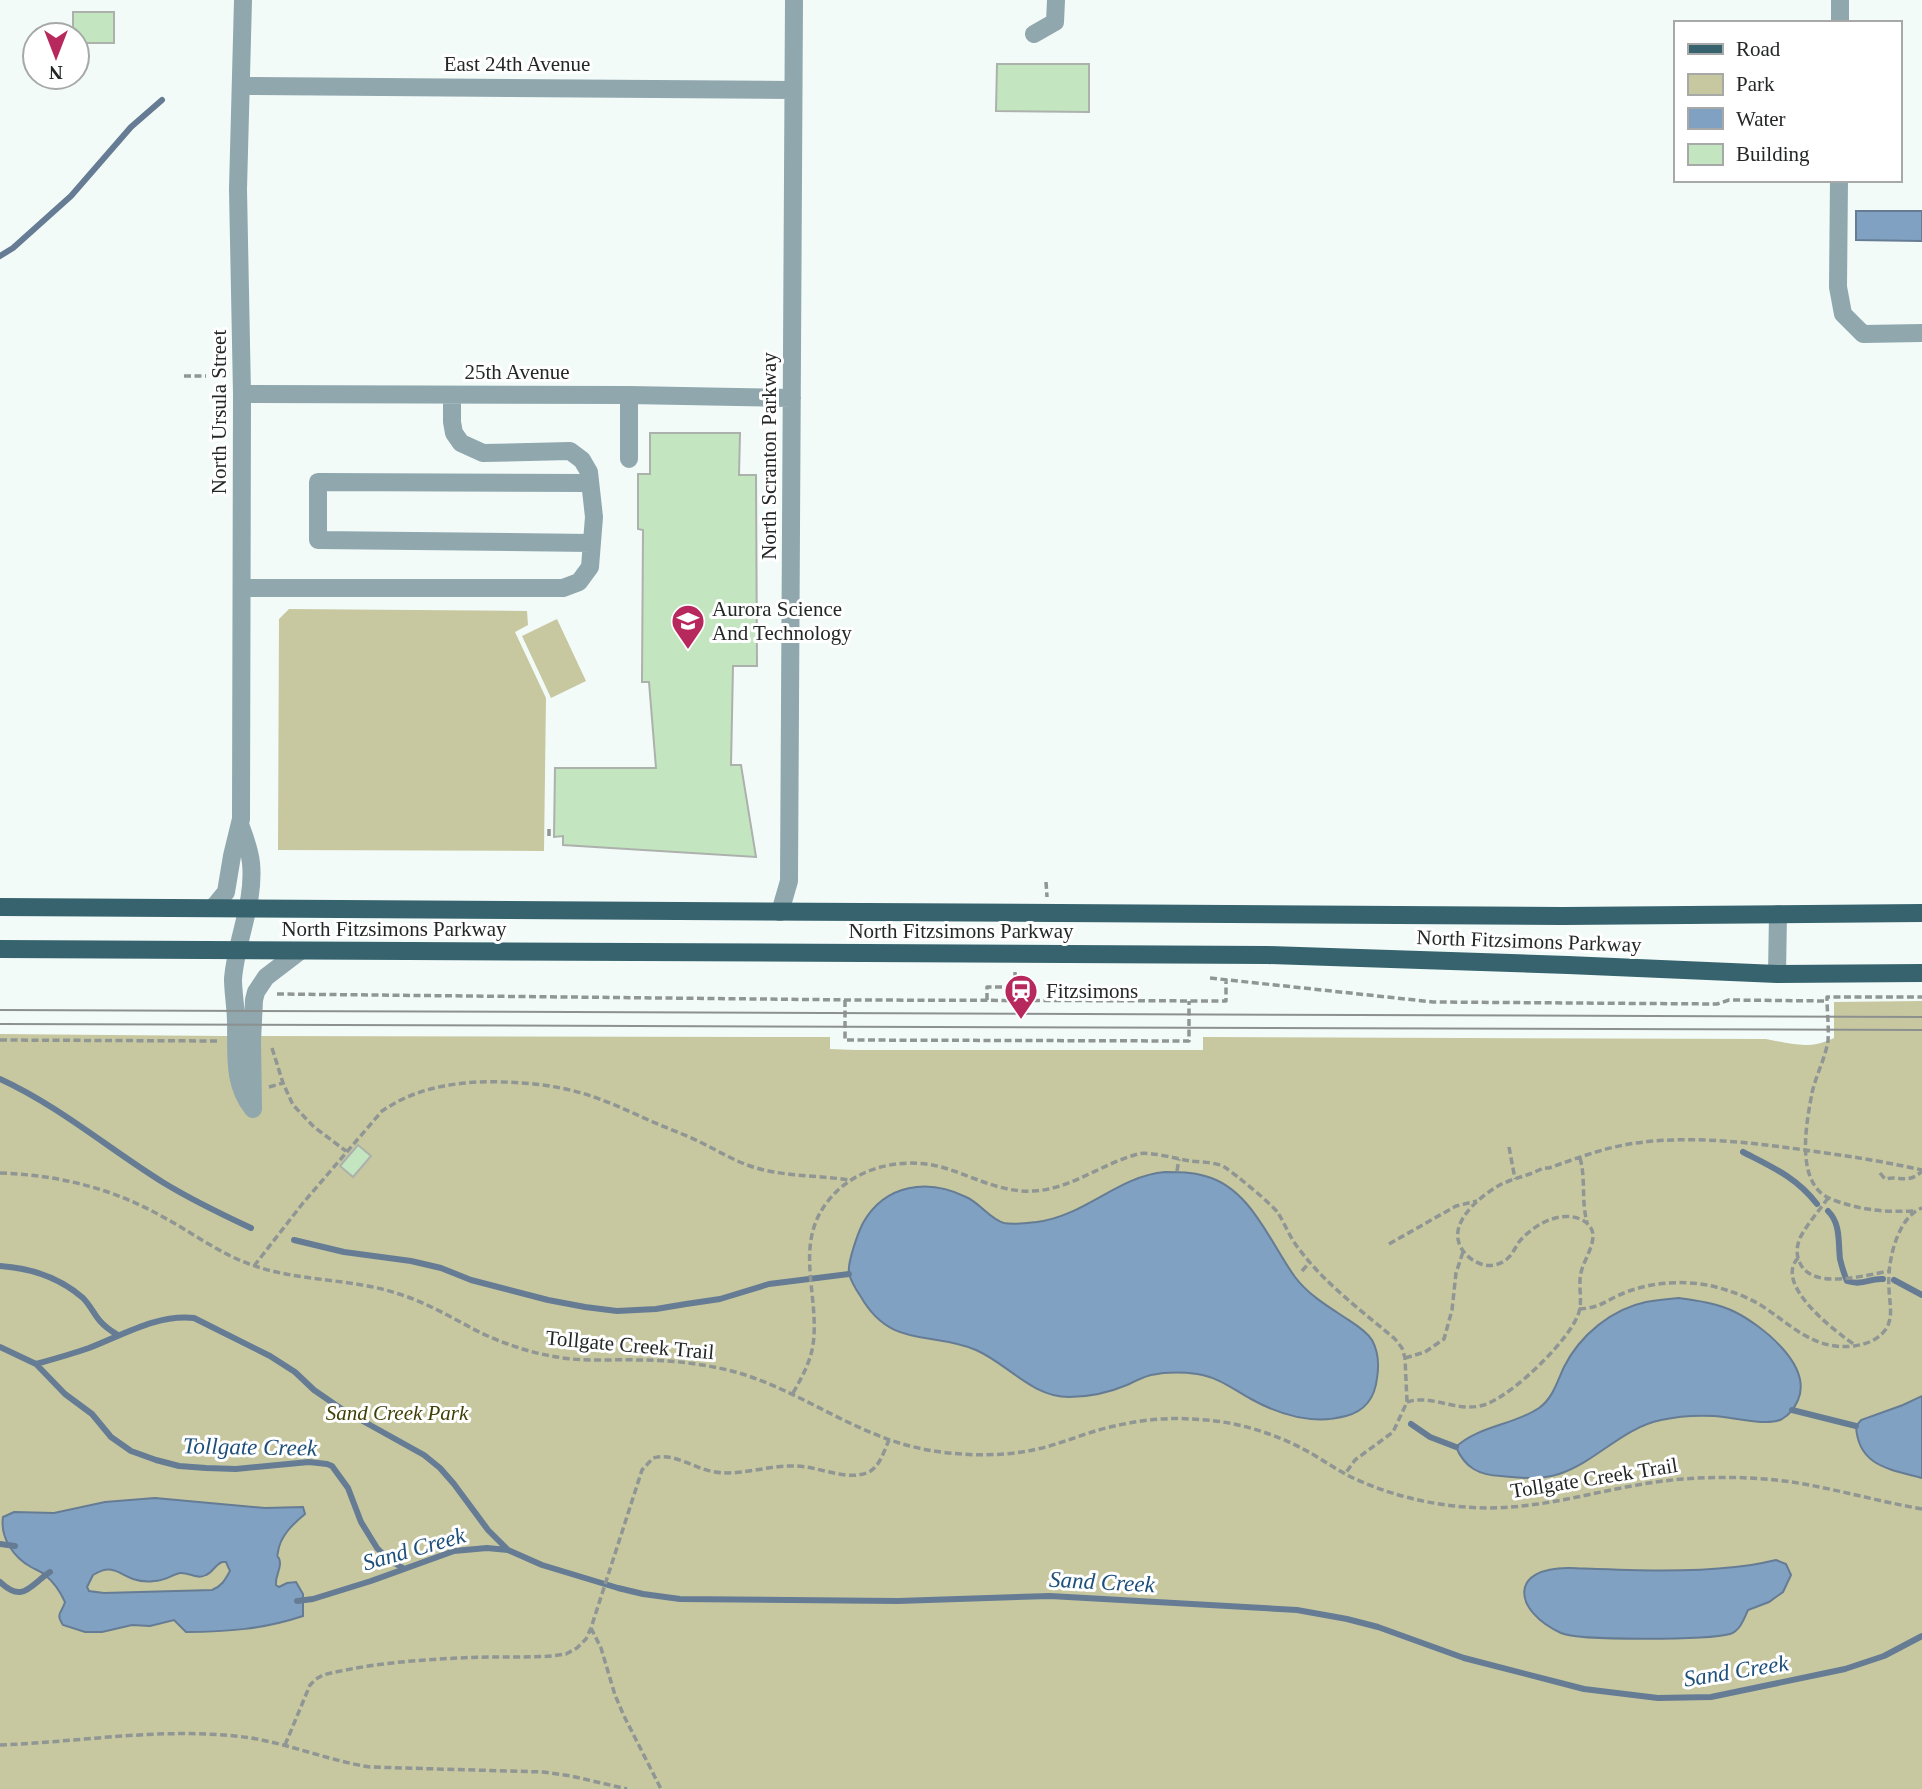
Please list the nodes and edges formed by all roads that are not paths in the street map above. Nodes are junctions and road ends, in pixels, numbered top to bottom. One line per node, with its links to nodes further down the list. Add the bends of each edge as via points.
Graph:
1 (243, 0): 7 (street, North Ursula Street)
2 (794, 0): 8 (street, North Scranton Parkway)
3 (1056, 0): 6 (street, via 1055,22)
4 (1840, 0): 5 (street)
5 (1840, 21)
6 (1034, 34)
7 (241, 86): 8 (street, East 24th Avenue); 11 (street, North Ursula Street)
8 (793, 90): 14 (street, North Scranton Parkway)
9 (1839, 182): 10 (street, via 1838,288 1843,314 1863,334)
10 (1922, 333)
11 (242, 394): 12 (street, 25th Avenue); 18 (street, North Ursula Street)
12 (452, 395): 13 (street, 25th Avenue); 16 (street, via 454,433 461,443 483,453 570,451 582,460)
13 (629, 395): 14 (street, 25th Avenue); 15 (street)
14 (792, 398): 23 (street, North Scranton Parkway, via 789,881)
15 (629, 459)
16 (590, 483): 17 (street); 17 (street, via 318,482 318,540)
17 (592, 543): 18 (street, via 590,567 579,582 563,588)
18 (242, 588): 19 (street, North Ursula Street)
19 (240, 823): 21 (street, North Ursula Street, via 251,862); 22 (street, North Ursula Street, via 226,892)
20 (0, 907): 22 (main road, North Fitzsimons Parkway)
21 (248, 907): 22 (main road, North Fitzsimons Parkway); 23 (main road, North Fitzsimons Parkway); 27 (street, North Ursula Street)
22 (213, 908)
23 (780, 912): 25 (main road, North Fitzsimons Parkway)
24 (1922, 913): 25 (main road, North Fitzsimons Parkway)
25 (1778, 914): 30 (street)
26 (0, 949): 27 (main road, North Fitzsimons Parkway)
27 (239, 951): 28 (main road, North Fitzsimons Parkway); 28 (street, North Ursula Street, via 233,979 237,1072 241,1091 253,1109 256,992 274,970)
28 (300, 951): 30 (main road, North Fitzsimons Parkway, via 1268,955)
29 (1922, 973): 30 (main road, North Fitzsimons Parkway)
30 (1777, 974)

